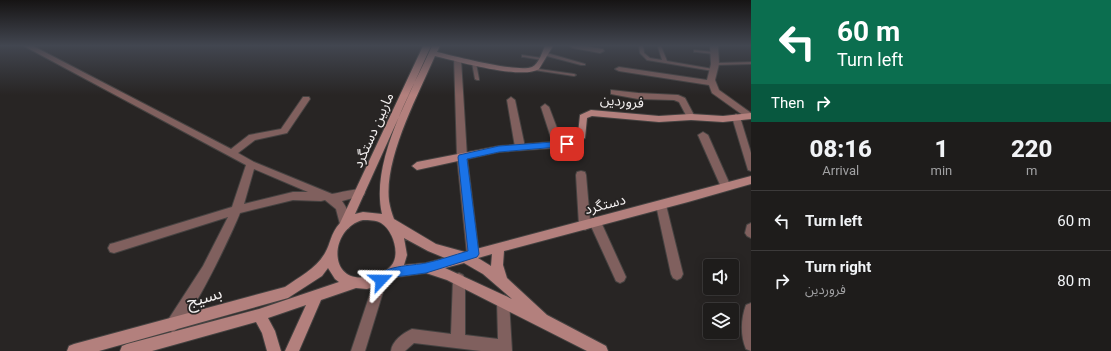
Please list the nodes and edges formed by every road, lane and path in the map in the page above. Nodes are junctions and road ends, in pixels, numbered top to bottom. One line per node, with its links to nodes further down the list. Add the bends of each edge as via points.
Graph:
1 (59, 62): 30 (street)
2 (425, 62): 28 (main road, ماربین دستگرد)
3 (426, 62): 29 (main road, ماربین دستگرد)
4 (457, 62): 31 (street)
5 (539, 62): 13 (main road)
6 (575, 62): 11 (lane)
7 (676, 62): 12 (lane)
8 (714, 62): 12 (street)
9 (474, 63): 13 (main road, via 502,68); 16 (lane)
10 (751, 63): 12 (lane)
11 (583, 64)
12 (714, 67): 17 (street)
13 (534, 69): 15 (lane)
14 (619, 69): 17 (street)
15 (574, 75)
16 (477, 79)
17 (712, 82): 22 (street, via 715,90)
18 (614, 92): 23 (street, via 638,96 675,97 682,100)
19 (306, 100): 30 (street, via 284,131 252,137)
20 (511, 100): 27 (street)
21 (545, 107): 26 (street)
22 (750, 116): 24 (main road, فروردین)
23 (691, 117): 24 (main road, فروردین); 26 (main road, فروردین, via 659,119 590,113 583,117 582,136 567,144)
24 (736, 117): 34 (street)
25 (703, 135): 37 (street)
26 (558, 144): 27 (main road, فروردین)
27 (520, 147): 31 (main road, فروردین)
28 (379, 150): 29 (main road, via 388,146 391,147); 38 (main road, ماربین دستگرد)
29 (392, 153): 42 (main road, ماربین دستگرد, via 384,188)
30 (231, 154): 32 (street)
31 (462, 157): 33 (main road, فروردین); 50 (street)
32 (252, 164): 39 (street); 41 (street)
33 (417, 166)
34 (751, 167)
35 (581, 175): 43 (street)
36 (751, 180): 37 (main road, دستگرد)
37 (726, 187): 40 (main road, دستگرد)
38 (360, 192): 39 (street); 44 (main road, ماربین دستگرد)
39 (331, 198): 41 (street, via 313,195 293,196); 44 (street, via 343,210)
40 (661, 205): 43 (main road, دستگرد); 53 (street)
41 (237, 210): 48 (street); 64 (street, via 192,297)
42 (389, 222): 44 (main road, via 363,216); 50 (main road, دستگرد, via 426,245 441,251); 52 (main road, via 400,243 400,261)
43 (590, 224): 47 (main road, دستگرد); 54 (street)
44 (345, 225): 49 (main road, via 336,238)
45 (751, 228): 46 (street)
46 (751, 233)
47 (499, 247): 50 (main road, دستگرد); 58 (main road, via 496,262)
48 (114, 248)
49 (330, 256): 57 (main road, via 336,272 343,279); 64 (main road, بسیج, via 318,272 288,292)
50 (470, 256): 51 (main road, دستگرد); 58 (main road)
51 (426, 268): 52 (main road, دستگرد); 55 (main road)
52 (394, 272): 56 (main road)
53 (677, 274)
54 (620, 277)
55 (459, 279): 60 (main road); 65 (street)
56 (381, 280): 57 (main road); 74 (street)
57 (355, 283): 59 (main road)
58 (503, 283): 63 (main road)
59 (316, 296): 62 (main road); 73 (main road)
60 (503, 301): 63 (main road); 68 (street)
61 (751, 309): 66 (street, via 748,320)
62 (259, 315): 71 (main road); 72 (main road, via 268,331)
63 (542, 320): 69 (main road)
64 (173, 325): 70 (main road, بسیج)
65 (458, 342): 67 (street); 75 (street, via 412,336 398,348)
66 (751, 344)
67 (477, 347): 68 (street)
68 (505, 349)
69 (594, 349)
70 (74, 351)
71 (127, 351)
72 (274, 351)
73 (292, 351)
74 (358, 351)
75 (398, 351)

